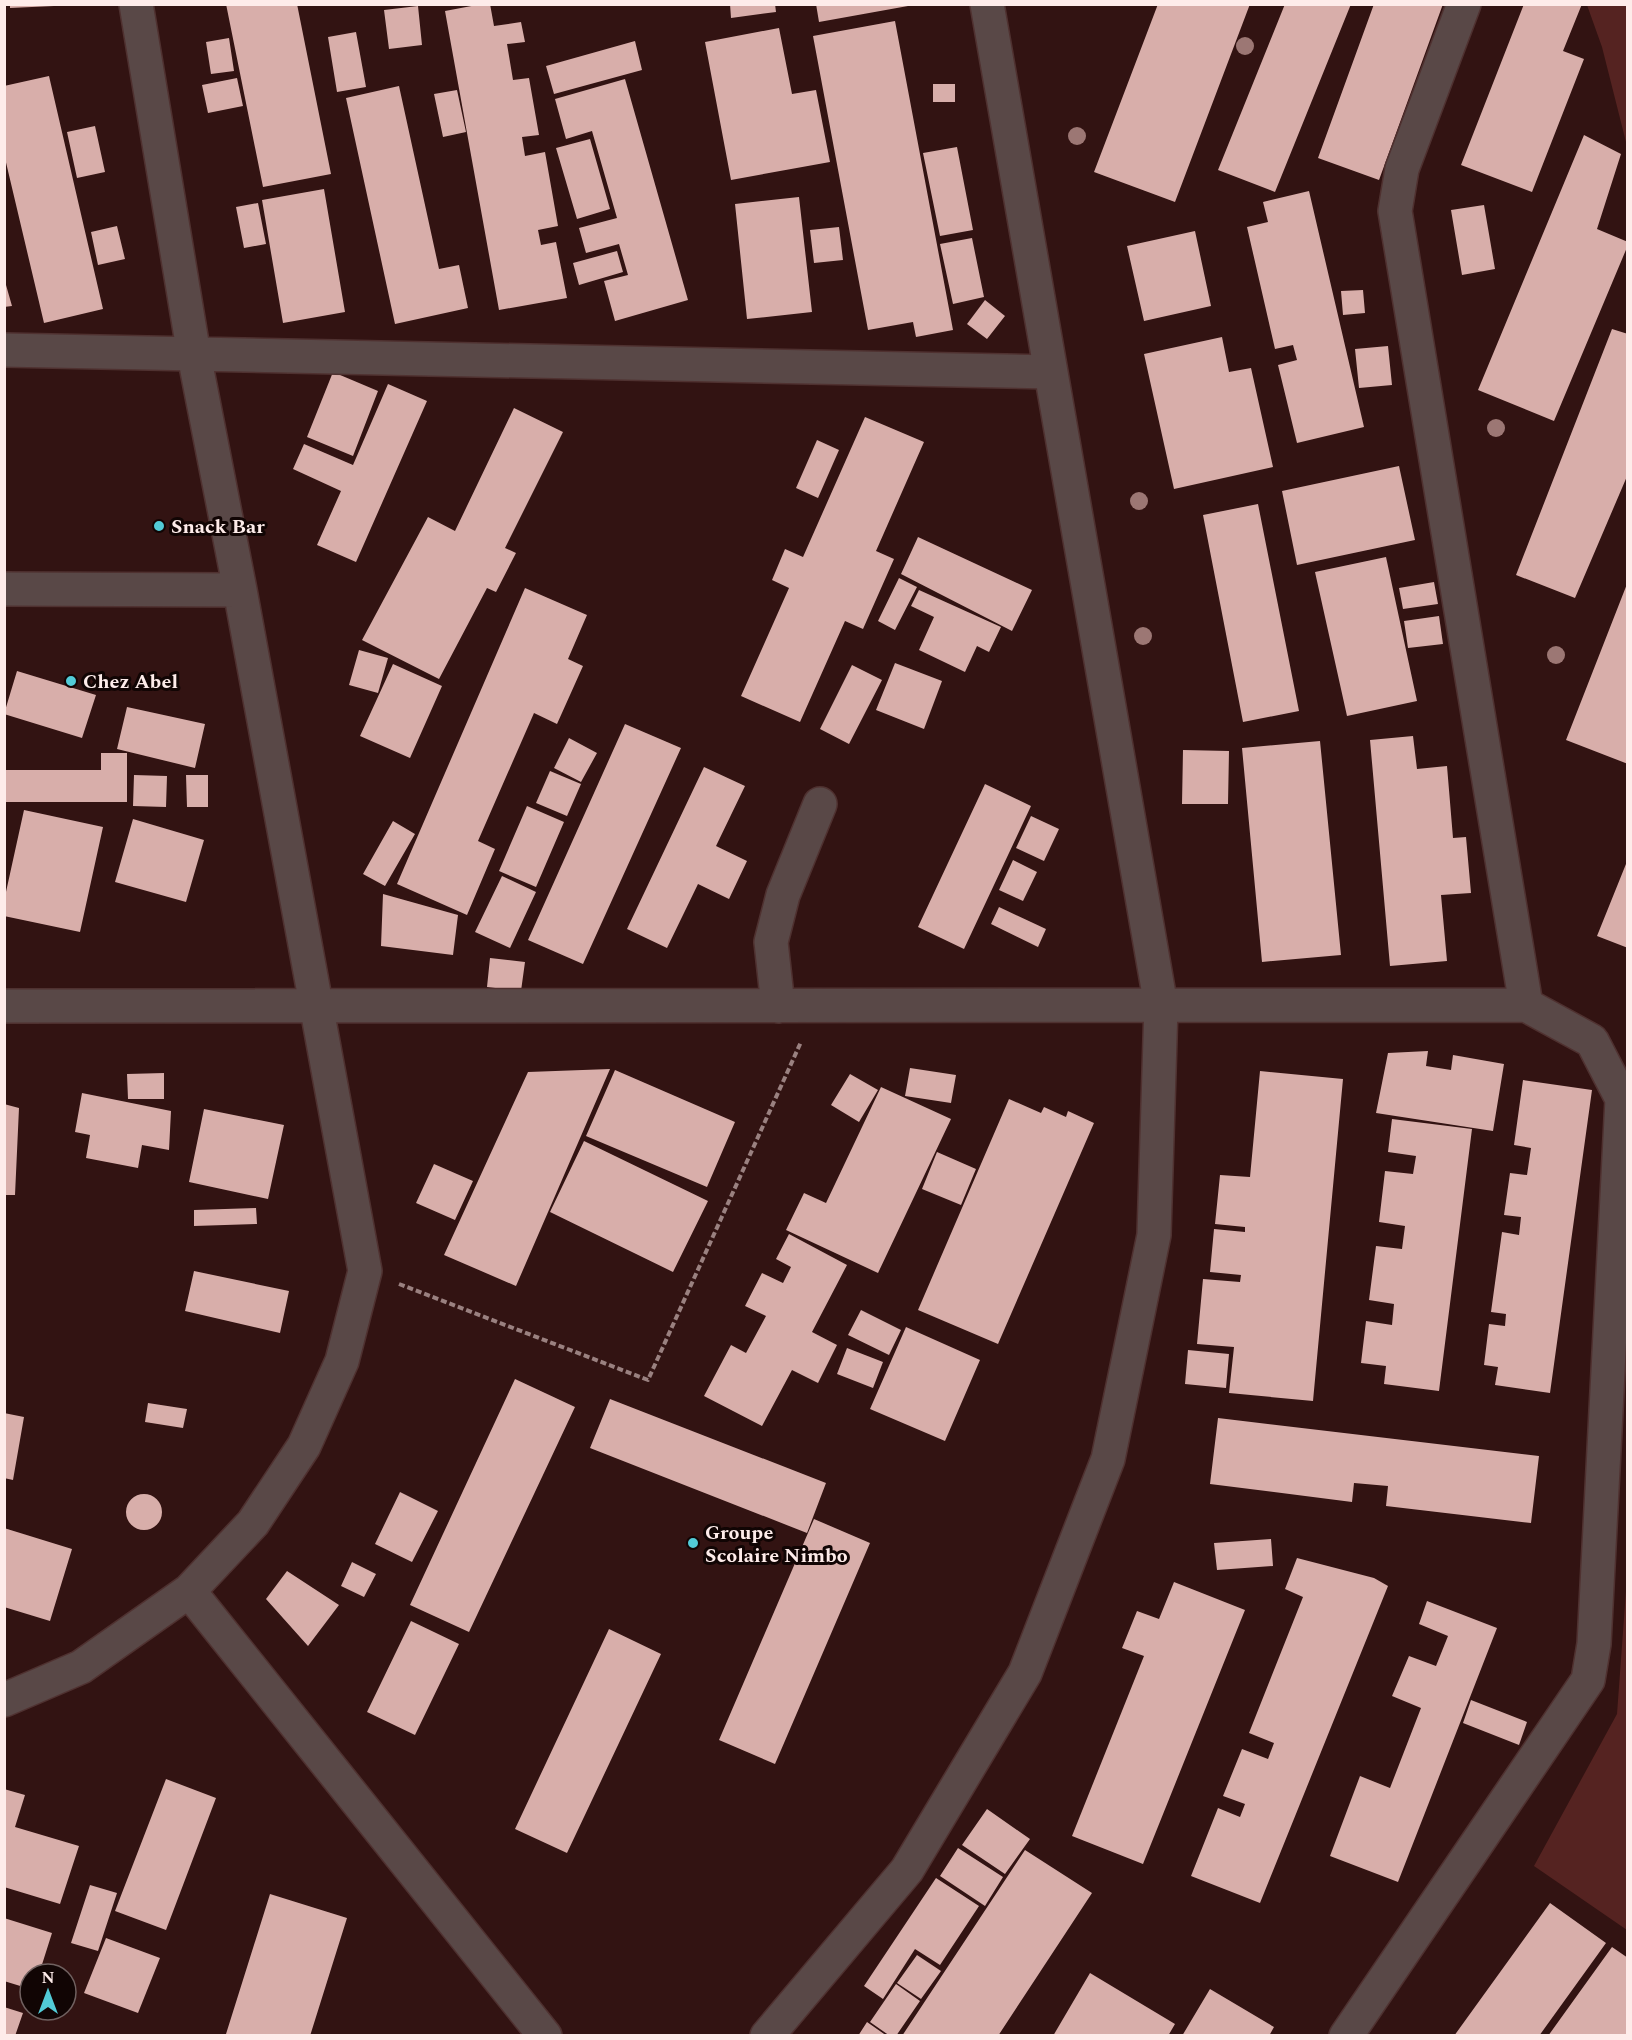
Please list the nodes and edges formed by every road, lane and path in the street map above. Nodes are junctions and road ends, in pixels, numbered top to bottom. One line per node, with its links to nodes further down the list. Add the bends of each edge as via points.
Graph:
1 (136, 4): 5 (street)
2 (987, 4): 6 (street)
3 (1464, 4): 10 (street, via 1402,169 1395,211)
4 (4, 350): 5 (street)
5 (194, 355): 6 (street); 8 (street)
6 (1050, 372): 15 (street)
7 (4, 589): 8 (street)
8 (240, 590): 12 (street)
9 (820, 804): 13 (street, via 783,895 771,942)
10 (1526, 1005): 15 (street); 21 (street, via 1592,1041 1622,1099 1594,1644 1588,1680)
11 (4, 1006): 12 (street)
12 (316, 1006): 13 (street); 16 (street)
13 (777, 1006): 14 (street)
14 (818, 1006): 15 (street); 16 (path, via 648,1380)
15 (1161, 1006): 20 (street, via 1154,1235 1104,1470 1025,1673 907,1870)
16 (365, 1271): 17 (street, via 342,1361 304,1446 253,1523)
17 (189, 1591): 18 (street, via 81,1667); 19 (street)
18 (4, 1700)
19 (545, 2036)
20 (767, 2036)
21 (1346, 2036)

